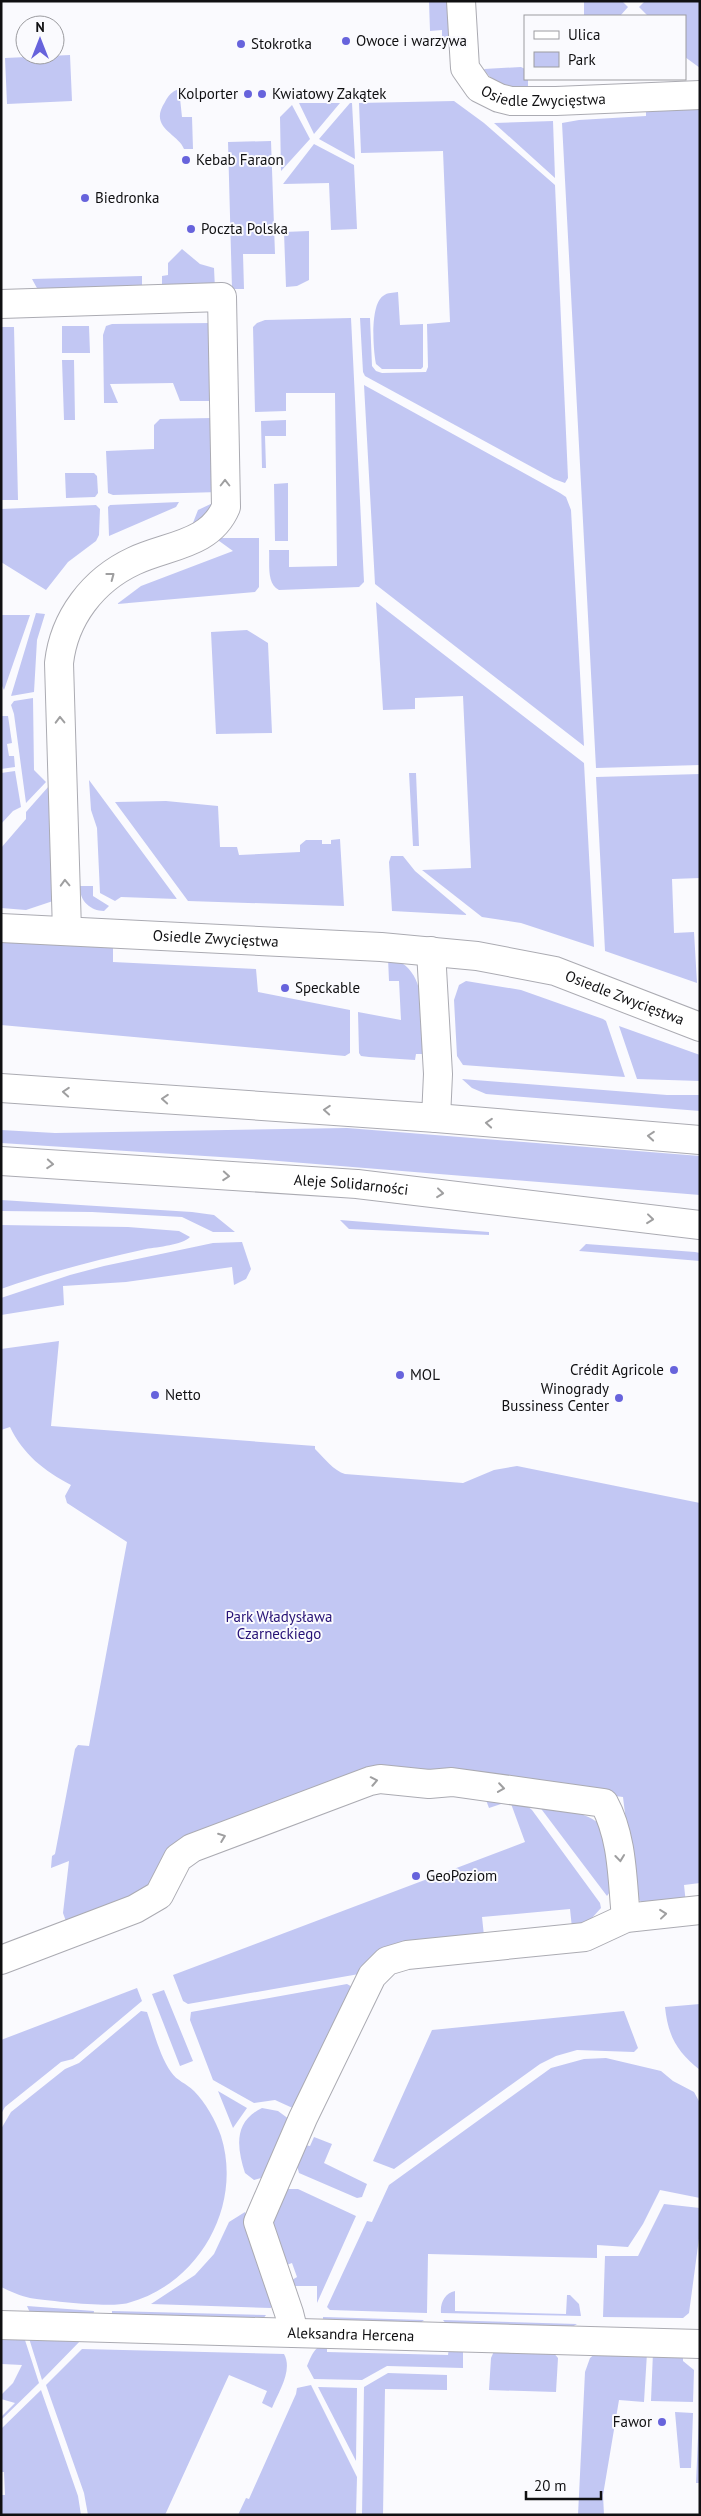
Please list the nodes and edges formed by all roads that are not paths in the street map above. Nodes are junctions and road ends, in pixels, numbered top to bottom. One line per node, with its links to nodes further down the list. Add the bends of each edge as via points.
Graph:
1 (461, 1): 2 (street, Osiedle Zwycięstwa, via 465,68 479,88 499,98 556,101)
2 (700, 95)
3 (1, 304): 5 (street, one-way to 3, via 59,663 63,636 86,598 110,576 134,561 204,534 221,519 226,507 222,297)
4 (1, 928): 5 (street, Osiedle Zwycięstwa)
5 (66, 931): 6 (street, Osiedle Zwycięstwa)
6 (431, 951): 7 (street, Osiedle Zwycięstwa, via 513,961 555,971); 9 (street, via 438,1074)
7 (700, 1027)
8 (1, 1088): 9 (street, one-way to 8)
9 (436, 1118): 10 (street, one-way to 9)
10 (700, 1140)
11 (1, 1161): 12 (street, Aleje Solidarności, one-way to 12, via 358,1184)
12 (700, 1225)
13 (700, 1910): 14 (street, one-way to 13)
14 (626, 1918): 15 (street, one-way to 14, via 135,1909 159,1894 178,1858 192,1848 380,1779 429,1784 452,1782 604,1803 614,1820 618,1838); 17 (street, via 585,1937 407,1955 387,1961 372,1976 303,2118 258,2222)
15 (1, 1960)
16 (1, 2325): 17 (street, Aleksandra Hercena)
17 (294, 2333): 18 (street, Aleksandra Hercena)
18 (700, 2344)

